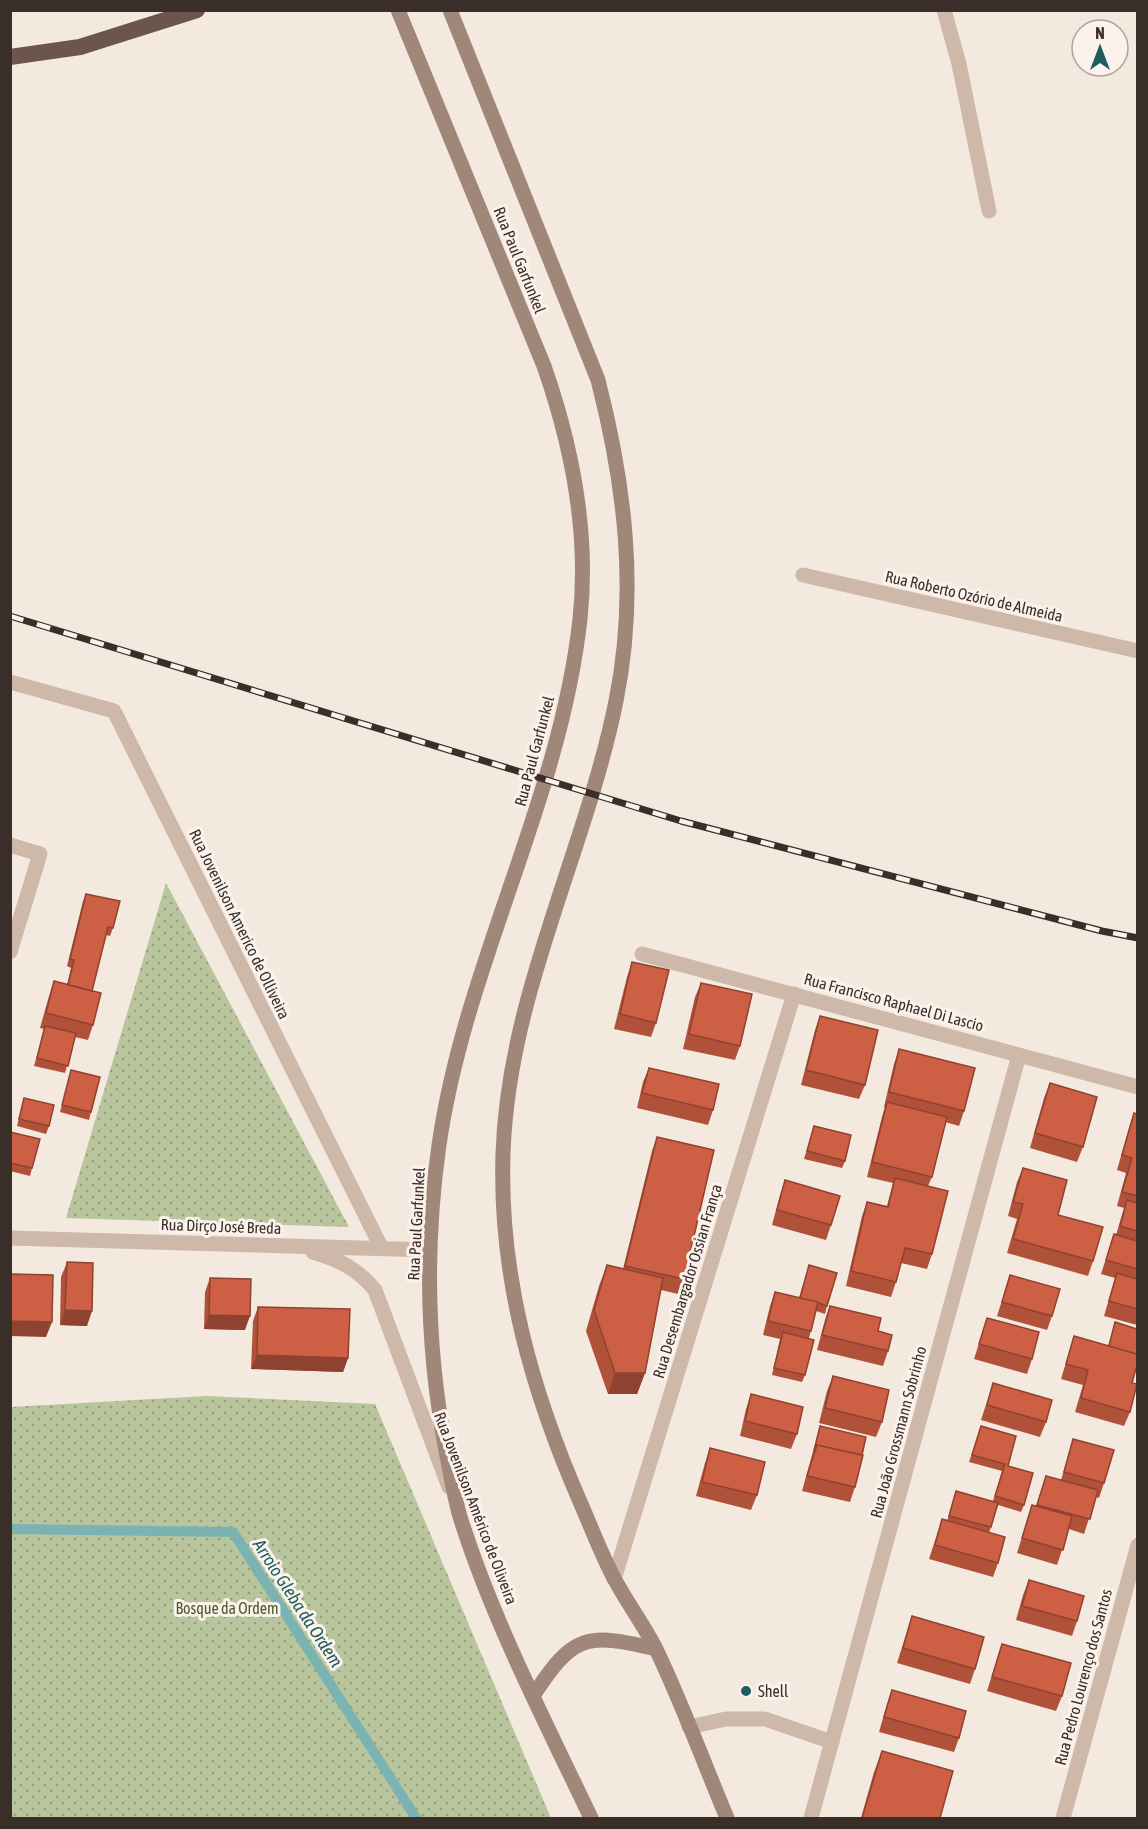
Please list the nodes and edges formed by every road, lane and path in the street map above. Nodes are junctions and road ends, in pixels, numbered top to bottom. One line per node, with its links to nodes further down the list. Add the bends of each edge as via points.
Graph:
1 (197, 10): 5 (highway, via 80,47)
2 (398, 10): 19 (main road, Rua Paul Garfunkel, via 558,407 569,454 582,561 580,615 558,737 450,1082 433,1196)
3 (450, 10): 22 (main road, Rua Paul Garfunkel, via 598,380 621,490 628,592 616,701 519,1026 503,1152 503,1219 511,1288 525,1351 544,1415)
4 (944, 10): 6 (street)
5 (10, 57)
6 (989, 211)
7 (803, 575): 8 (street, Rua Roberto Ozório de Almeida)
8 (1137, 651)
9 (10, 682): 18 (street, Rua Jovenilson Americo de Olliveira, via 114,711)
10 (10, 845): 11 (street, via 40,854)
11 (10, 952)
12 (642, 954): 13 (street, Rua Francisco Raphael Di Lascio)
13 (794, 994): 14 (street, Rua Francisco Raphael Di Lascio); 22 (street, Rua Desembargador Ossian França)
14 (1019, 1055): 15 (street, Rua Francisco Raphael Di Lascio); 26 (street, Rua João Grossmann Sobrinho)
15 (1137, 1087)
16 (10, 1238): 17 (street, Rua Dirço José Breda)
17 (296, 1246): 18 (street, Rua Dirço José Breda); 20 (street, Rua Jovenilson Américo de Oliveira, via 340,1260 361,1273 375,1290)
18 (382, 1249): 19 (street, Rua Dirço José Breda)
19 (430, 1250): 20 (main road, Rua Paul Garfunkel, via 433,1361 440,1421)
20 (460, 1518): 24 (main road, Rua Jovenilson Américo de Oliveira)
21 (1137, 1545): 30 (street, Rua Pedro Lourenço dos Santos)
22 (614, 1579): 23 (main road)
23 (656, 1649): 24 (main road, via 616,1639 577,1643 556,1661); 25 (main road)
24 (533, 1696): 27 (main road, Rua Jovenilson Américo de Oliveira)
25 (689, 1727): 26 (street, via 726,1719 765,1719); 28 (main road)
26 (832, 1742): 29 (street, Rua João Grossmann Sobrinho)
27 (591, 1818)
28 (727, 1818)
29 (812, 1818)
30 (1063, 1818)

